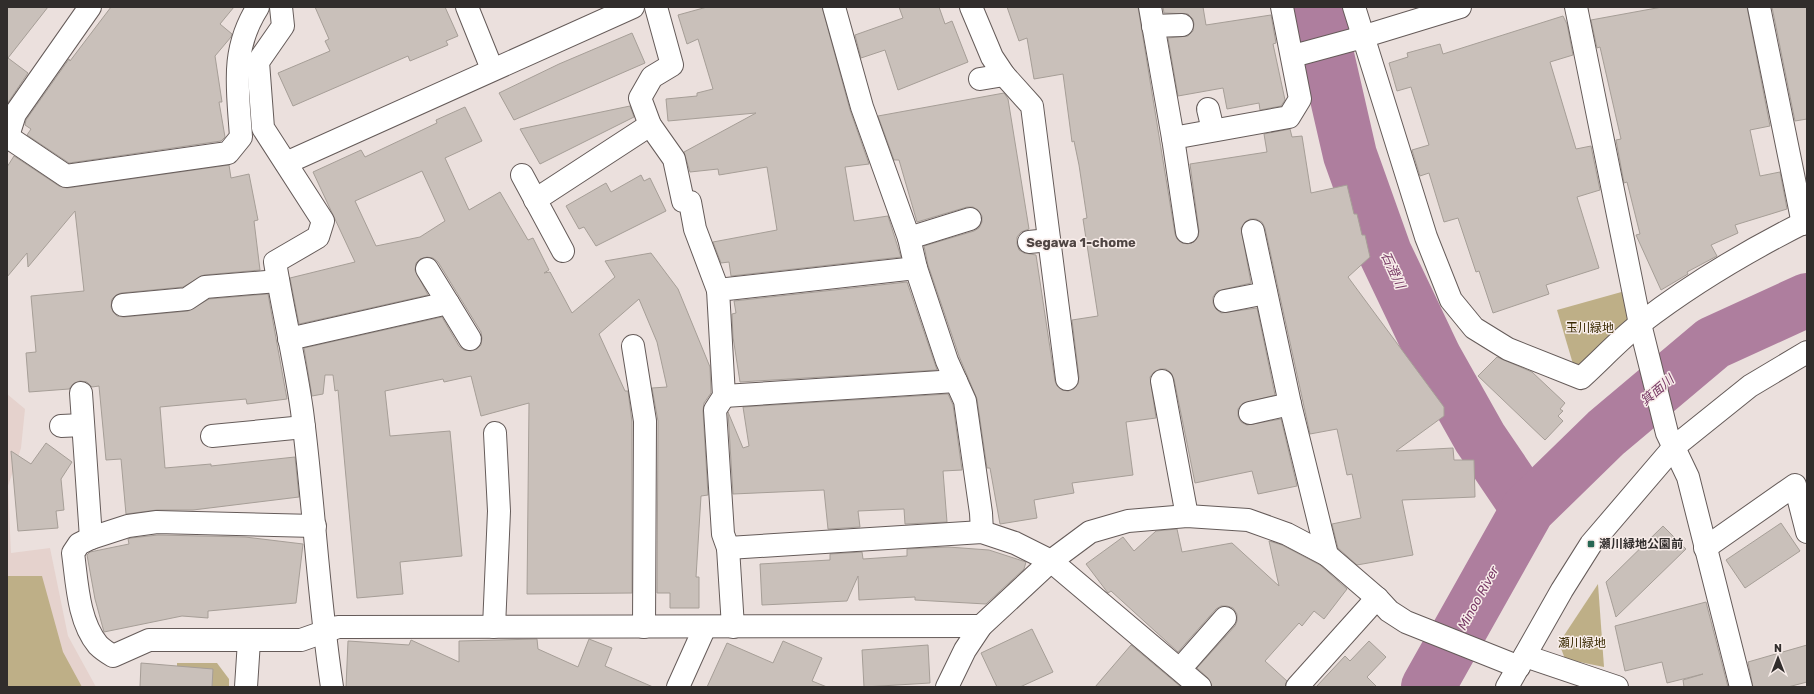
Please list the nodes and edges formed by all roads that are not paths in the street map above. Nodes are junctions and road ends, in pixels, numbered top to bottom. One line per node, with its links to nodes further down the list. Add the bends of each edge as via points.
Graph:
1 (258, 7): 24 (street, via 239,47 237,75 241,137 228,153 66,176)
2 (281, 7): 26 (street, via 283,26 258,62 263,128)
3 (467, 7): 18 (street)
4 (656, 7): 22 (street, via 672,65 652,77 640,98)
5 (834, 7): 33 (street, via 862,108)
6 (971, 7): 19 (street, via 992,57)
7 (1282, 7): 17 (street)
8 (1354, 7): 16 (street)
9 (1460, 7): 16 (street)
10 (1576, 7): 43 (street)
11 (1759, 7): 30 (street)
12 (87, 8): 24 (street, via 15,114)
13 (628, 8): 18 (street)
14 (1152, 17): 15 (street); 25 (street)
15 (1182, 25)
16 (1357, 39): 17 (street); 43 (street, via 1426,237 1451,300 1474,328 1508,349 1581,378)
17 (1297, 55): 23 (street, via 1300,99 1288,117)
18 (492, 69): 26 (street)
19 (1004, 75): 20 (street); 48 (street, via 1032,106 1039,242)
20 (980, 79)
21 (1208, 109): 23 (street)
22 (650, 125): 28 (street); 38 (street, via 674,159 683,201 690,202 695,229)
23 (1213, 130): 25 (street)
24 (8, 138)
25 (1173, 138): 32 (street)
26 (286, 163): 37 (street, via 322,221 318,237 275,262)
27 (522, 175): 28 (street)
28 (535, 200): 34 (street)
29 (970, 219): 33 (street)
30 (1805, 222): 43 (street, via 1693,285)
31 (1253, 231): 39 (street)
32 (1187, 232)
33 (909, 238): 35 (street)
34 (563, 251)
35 (916, 268): 38 (street); 49 (street)
36 (427, 269): 41 (street)
37 (278, 281): 42 (street, via 206,287 187,299); 44 (street)
38 (718, 290): 52 (street)
39 (1266, 293): 40 (street); 53 (street)
40 (1225, 301)
41 (448, 303): 44 (street); 45 (street)
42 (123, 306)
43 (1642, 331): 60 (street)
44 (289, 339): 57 (street)
45 (470, 339)
46 (633, 346): 74 (street, via 645,421)
47 (1807, 352): 60 (street, via 1750,386)
48 (1067, 379)
49 (956, 381): 52 (street); 63 (street, via 965,401)
50 (1162, 381): 61 (street)
51 (81, 393): 55 (street)
52 (724, 396): 66 (street, via 715,410 723,534)
53 (1290, 404): 54 (street); 68 (street)
54 (1250, 413)
55 (83, 425): 56 (street); 65 (street)
56 (61, 426)
57 (304, 427): 59 (street); 62 (street)
58 (495, 433): 73 (street, via 498,511)
59 (212, 436)
60 (1670, 440): 67 (street, via 1688,477); 79 (street, via 1591,544)
61 (1187, 516): 68 (street, via 1248,520 1287,534); 69 (street, via 1128,521 1090,532)
62 (315, 526): 65 (street, via 157,522 128,526); 77 (street)
63 (982, 532): 66 (street); 69 (street, via 1015,543)
64 (1807, 532): 67 (street, via 1795,485)
65 (91, 538): 78 (street, via 79,544 73,553 79,600 87,625 98,645 113,656 149,640)
66 (728, 548): 76 (street)
67 (1705, 548): 89 (street)
68 (1327, 555): 70 (street)
69 (1051, 561): 72 (street); 80 (street)
70 (1377, 598): 79 (street, via 1389,611 1406,622); 86 (street)
71 (1225, 618): 80 (street)
72 (981, 626): 76 (street); 84 (street)
73 (494, 627): 74 (street); 77 (street, via 338,627)
74 (644, 627): 75 (street)
75 (705, 627): 76 (street); 83 (street)
76 (734, 627)
77 (324, 632): 78 (street, via 301,640); 82 (street)
78 (249, 641): 81 (street)
79 (1516, 661): 87 (street); 88 (street)
80 (1180, 669): 85 (street)
81 (246, 687)
82 (332, 687)
83 (678, 687)
84 (946, 687)
85 (1200, 687)
86 (1297, 687)
87 (1507, 687)
88 (1617, 687)
89 (1741, 687)

